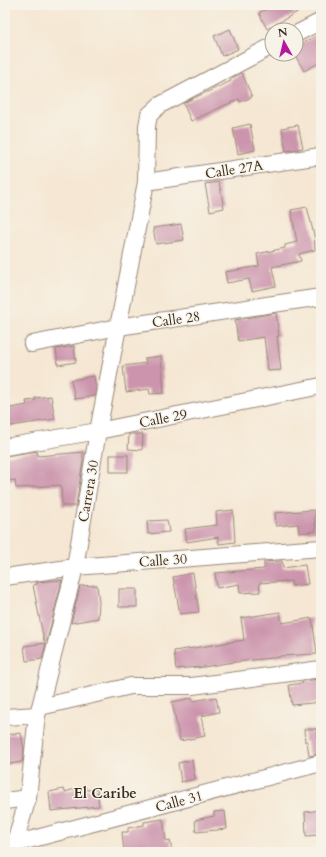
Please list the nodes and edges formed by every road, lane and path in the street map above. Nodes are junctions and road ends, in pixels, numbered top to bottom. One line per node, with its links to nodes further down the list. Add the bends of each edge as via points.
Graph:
1 (321, 21): 2 (street)
2 (304, 30)
3 (264, 50): 5 (street, Carrera 30, via 160,105 150,115 147,126)
4 (321, 156): 5 (street, Calle 27A)
5 (146, 182): 7 (street, Carrera 30)
6 (321, 297): 7 (street, Calle 28)
7 (118, 327): 8 (street, Calle 28); 10 (street, Carrera 30)
8 (32, 344)
9 (321, 386): 10 (street, Calle 29)
10 (98, 431): 11 (street, Calle 29); 13 (street, Carrera 30)
11 (5, 447)
12 (321, 548): 13 (street, Calle 30)
13 (75, 567): 14 (street, Calle 30); 16 (street, Carrera 30)
14 (5, 578)
15 (321, 669): 16 (street, via 192,686 131,686)
16 (38, 711): 17 (street); 19 (street, Carrera 30)
17 (5, 717)
18 (321, 763): 21 (street, Calle 31)
19 (28, 798): 20 (street); 21 (street, Carrera 30)
20 (5, 801)
21 (13, 848)

